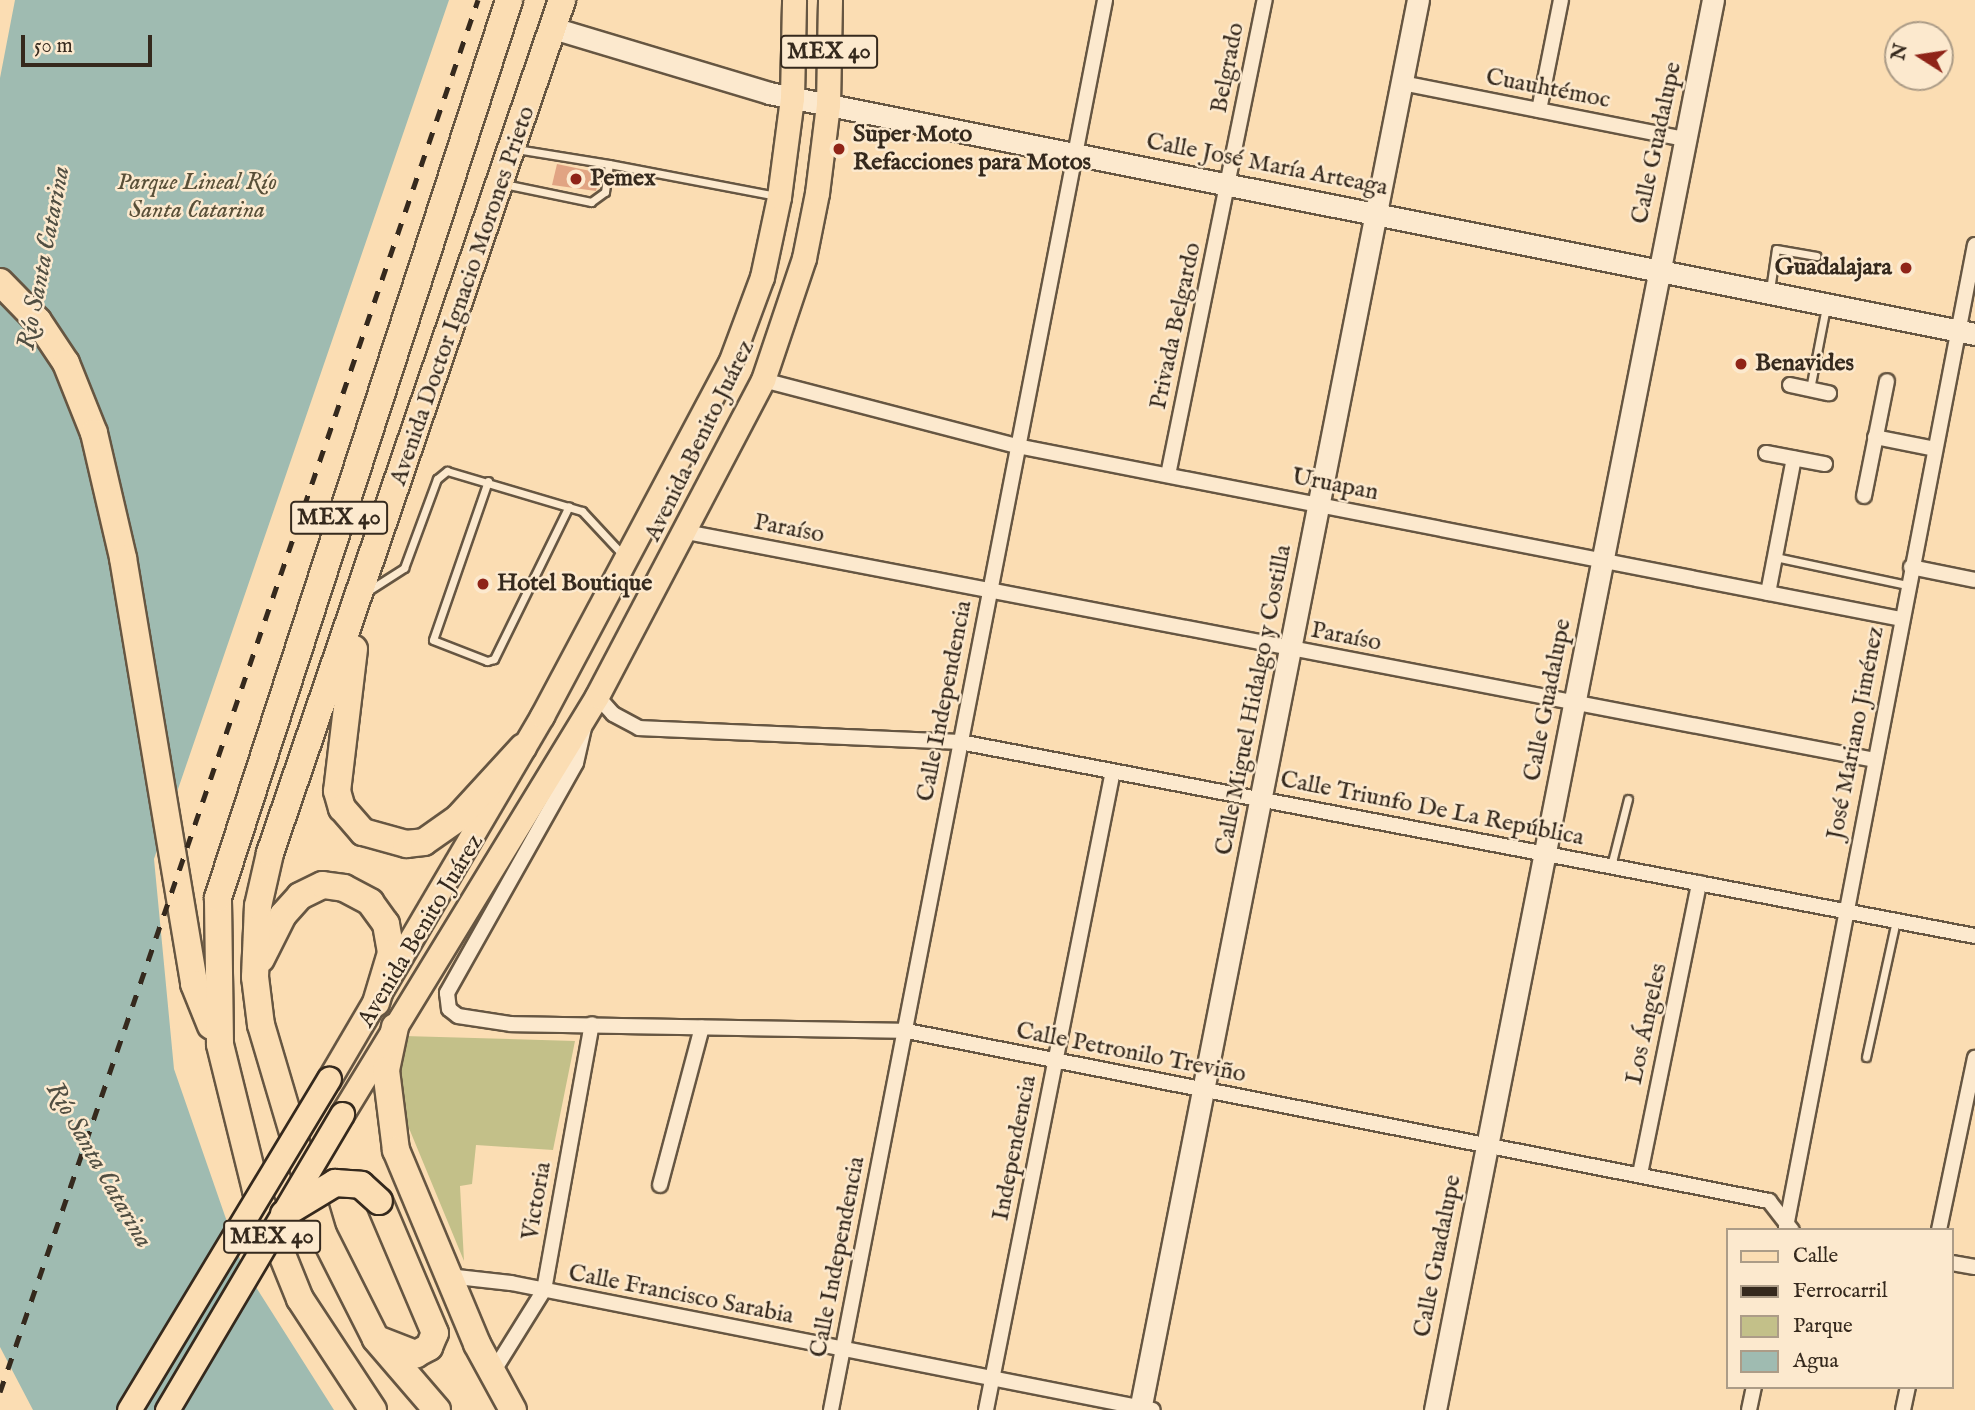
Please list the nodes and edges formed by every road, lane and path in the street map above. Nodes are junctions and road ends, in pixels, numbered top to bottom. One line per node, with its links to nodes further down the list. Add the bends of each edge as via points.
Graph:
1 (509, 0): 79 (highway, Avenida Doctor Ignacio Morones Prieto / MEX 40, via 228,861 215,941)
2 (562, 0): 10 (highway, Avenida Doctor Ignacio Morones Prieto / MEX 40)
3 (830, 0): 13 (main road, Avenida Benito Juárez / MEX 40)
4 (1105, 0): 17 (street, Calle Independencia)
5 (1265, 0): 20 (street, Belgrado)
6 (1418, 0): 11 (street, Calle Miguel Hidalgo y Costilla)
7 (1561, 0): 14 (street)
8 (1713, 0): 15 (street, Calle Guadalupe)
9 (790, 1): 12 (main road, Avenida Benito Juárez / MEX 40)
10 (553, 28): 12 (street, Calle José María Arteaga); 16 (highway, Avenida Doctor Ignacio Morones Prieto / MEX 40)
11 (1402, 83): 14 (street, Cuauhtémoc); 22 (street, Calle Miguel Hidalgo y Costilla)
12 (792, 98): 13 (street, Calle José María Arteaga); 21 (main road, Avenida Benito Juárez / MEX 40)
13 (828, 105): 17 (street, Calle José María Arteaga); 30 (main road, Avenida Benito Juárez / MEX 40, via 804,258)
14 (1539, 110): 15 (street, Cuauhtémoc)
15 (1685, 139): 25 (street, Calle Guadalupe)
16 (513, 148): 18 (lane); 19 (highway, Avenida Doctor Ignacio Morones Prieto / MEX 40)
17 (1073, 153): 20 (street, Calle José María Arteaga); 36 (street, Calle Independencia)
18 (609, 164): 19 (lane, via 598,201); 21 (lane)
19 (500, 183): 55 (highway, Avenida Doctor Ignacio Morones Prieto / MEX 40)
20 (1228, 186): 22 (street, Calle José María Arteaga); 41 (street, Privada Belgardo)
21 (779, 197): 48 (main road, Avenida Benito Juárez / MEX 40, via 762,277 730,363)
22 (1377, 212): 25 (street, Calle José María Arteaga); 44 (street, Calle Miguel Hidalgo y Costilla)
23 (1975, 245): 29 (street, José Mariano Jiménez)
24 (1816, 256): 27 (lane, via 1776,249)
25 (1656, 272): 27 (street, Calle José María Arteaga); 49 (street, Calle Guadalupe)
26 (0, 282): 79 (highway, via 38,321 66,363 94,433 126,571 194,984)
27 (1770, 294): 28 (street, Calle José María Arteaga)
28 (1827, 305): 29 (street, Calle José María Arteaga); 33 (lane)
29 (1967, 332): 37 (street, José Mariano Jiménez)
30 (763, 380): 36 (street, Uruapan); 46 (main road, Avenida Benito Juárez / MEX 40)
31 (1886, 381): 35 (street)
32 (1790, 385): 33 (street)
33 (1810, 389): 34 (street)
34 (1829, 393)
35 (1875, 437): 37 (street); 43 (street)
36 (1017, 446): 41 (street, Uruapan); 53 (street, Calle Independencia)
37 (1935, 449): 50 (street, José Mariano Jiménez)
38 (1766, 453): 39 (street)
39 (1794, 458): 40 (street); 47 (street)
40 (1825, 464)
41 (1168, 475): 44 (street, Uruapan)
42 (488, 481): 45 (lane); 45 (lane, via 433,640 487,661 494,659); 55 (lane, via 447,471 437,479 404,568)
43 (1864, 496)
44 (1319, 505): 49 (street, Uruapan); 57 (street, Calle Miguel Hidalgo y Costilla)
45 (569, 506): 48 (lane, via 582,511)
46 (686, 533): 53 (street, Paraíso); 60 (main road, Avenida Benito Juárez / MEX 40)
47 (1775, 557): 52 (lane); 54 (street)
48 (626, 559): 58 (main road, Avenida Benito Juárez / MEX 40)
49 (1602, 562): 54 (street, Uruapan); 59 (street, Calle Guadalupe)
50 (1911, 567): 51 (street); 52 (street, José Mariano Jiménez)
51 (1975, 580)
52 (1908, 585): 56 (street, José Mariano Jiménez)
53 (989, 591): 57 (street, Paraíso); 61 (street, Calle Independencia)
54 (1768, 593): 56 (street, Uruapan)
55 (361, 598): 62 (highway, via 337,791 342,808 363,832 405,844 424,842 458,818); 73 (highway, Avenida Doctor Ignacio Morones Prieto / MEX 40, via 270,853 258,906)
56 (1901, 619): 63 (street, José Mariano Jiménez)
57 (1290, 650): 59 (street, Paraíso); 66 (street, Calle Miguel Hidalgo y Costilla)
58 (578, 651): 60 (main road); 62 (main road, Avenida Benito Juárez / MEX 40)
59 (1574, 705): 63 (street, Paraíso); 67 (street, Calle Guadalupe)
60 (591, 706): 61 (street, Calle Triunfo De La República, via 639,728 660,731); 75 (street, Calle Petronilo Treviño, via 576,763 451,985 449,1009 474,1021); 76 (main road, Avenida Benito Juárez / MEX 40)
61 (960, 742): 64 (street, Calle Triunfo De La República); 78 (street, Calle Independencia)
62 (523, 747): 74 (main road, Avenida Benito Juárez / MEX 40)
63 (1874, 760): 70 (street, José Mariano Jiménez)
64 (1113, 771): 66 (street, Calle Triunfo De La República); 82 (street, Independencia)
65 (1628, 799): 68 (lane)
66 (1261, 800): 67 (street, Calle Triunfo De La República); 83 (street, Calle Miguel Hidalgo y Costilla)
67 (1543, 854): 68 (street, Calle Triunfo De La República); 84 (street, Calle Guadalupe)
68 (1611, 867): 69 (street, Calle Triunfo De La República)
69 (1699, 883): 70 (street, Calle Triunfo De La República); 85 (street, Los Ángeles)
70 (1845, 912): 71 (street, Calle Triunfo De La República); 88 (street, José Mariano Jiménez)
71 (1896, 921): 72 (street, Calle Triunfo De La República); 80 (lane)
72 (1975, 936)
73 (255, 977): 74 (highway, via 290,904 310,889 333,886 370,902 386,924 391,953); 94 (highway, Avenida Doctor Ignacio Morones Prieto / MEX 40, via 261,1025 323,1234)
74 (376, 1003): 101 (main road, Avenida Benito Juárez / MEX 40, bridge)
75 (592, 1024): 77 (street, Calle Petronilo Treviño); 93 (street, Victoria)
76 (395, 1027): 87 (main road, Avenida Benito Juárez / MEX 40, bridge); 92 (highway, via 386,1070 387,1107 397,1150)
77 (702, 1027): 78 (street, Calle Petronilo Treviño); 86 (street)
78 (907, 1031): 82 (street, Calle Petronilo Treviño); 95 (street, Calle Independencia)
79 (220, 1044): 103 (highway, Avenida Doctor Ignacio Morones Prieto / MEX 40, via 256,1190 285,1268 316,1330)
80 (1866, 1057)
81 (1975, 1058): 89 (street)
82 (1056, 1062): 83 (street, Calle Petronilo Treviño); 97 (street, Independencia)
83 (1203, 1092): 84 (street, Calle Petronilo Treviño); 100 (street, Calle Miguel Hidalgo y Costilla)
84 (1486, 1143): 85 (street, Calle Petronilo Treviño); 108 (street, Calle Guadalupe)
85 (1640, 1174): 88 (street, Calle Petronilo Treviño, via 1769,1201)
86 (660, 1185)
87 (284, 1214): 94 (highway, bridge, via 335,1183 361,1185 379,1200 435,1333 429,1347 416,1354); 102 (main road, MEX 40, bridge)
88 (1788, 1228)
89 (1939, 1228)
90 (1954, 1263): 91 (street)
91 (1975, 1267)
92 (448, 1276): 93 (street, Calle Francisco Sarabia); 96 (highway)
93 (544, 1290): 95 (street, Calle Francisco Sarabia); 96 (street, Victoria)
94 (376, 1339): 104 (highway, Avenida Doctor Ignacio Morones Prieto / MEX 40)
95 (843, 1350): 97 (street, Calle Francisco Sarabia); 106 (street, Calle Independencia)
96 (493, 1373): 105 (highway)
97 (992, 1379): 100 (street, Calle Francisco Sarabia); 107 (street, Independencia)
98 (1754, 1389): 109 (street)
99 (1908, 1389): 110 (street)
100 (1144, 1409)
101 (129, 1410)
102 (167, 1410)
103 (373, 1410)
104 (438, 1410)
105 (513, 1410)
106 (831, 1410)
107 (986, 1410)
108 (1435, 1410)
109 (1749, 1410)
110 (1903, 1410)

